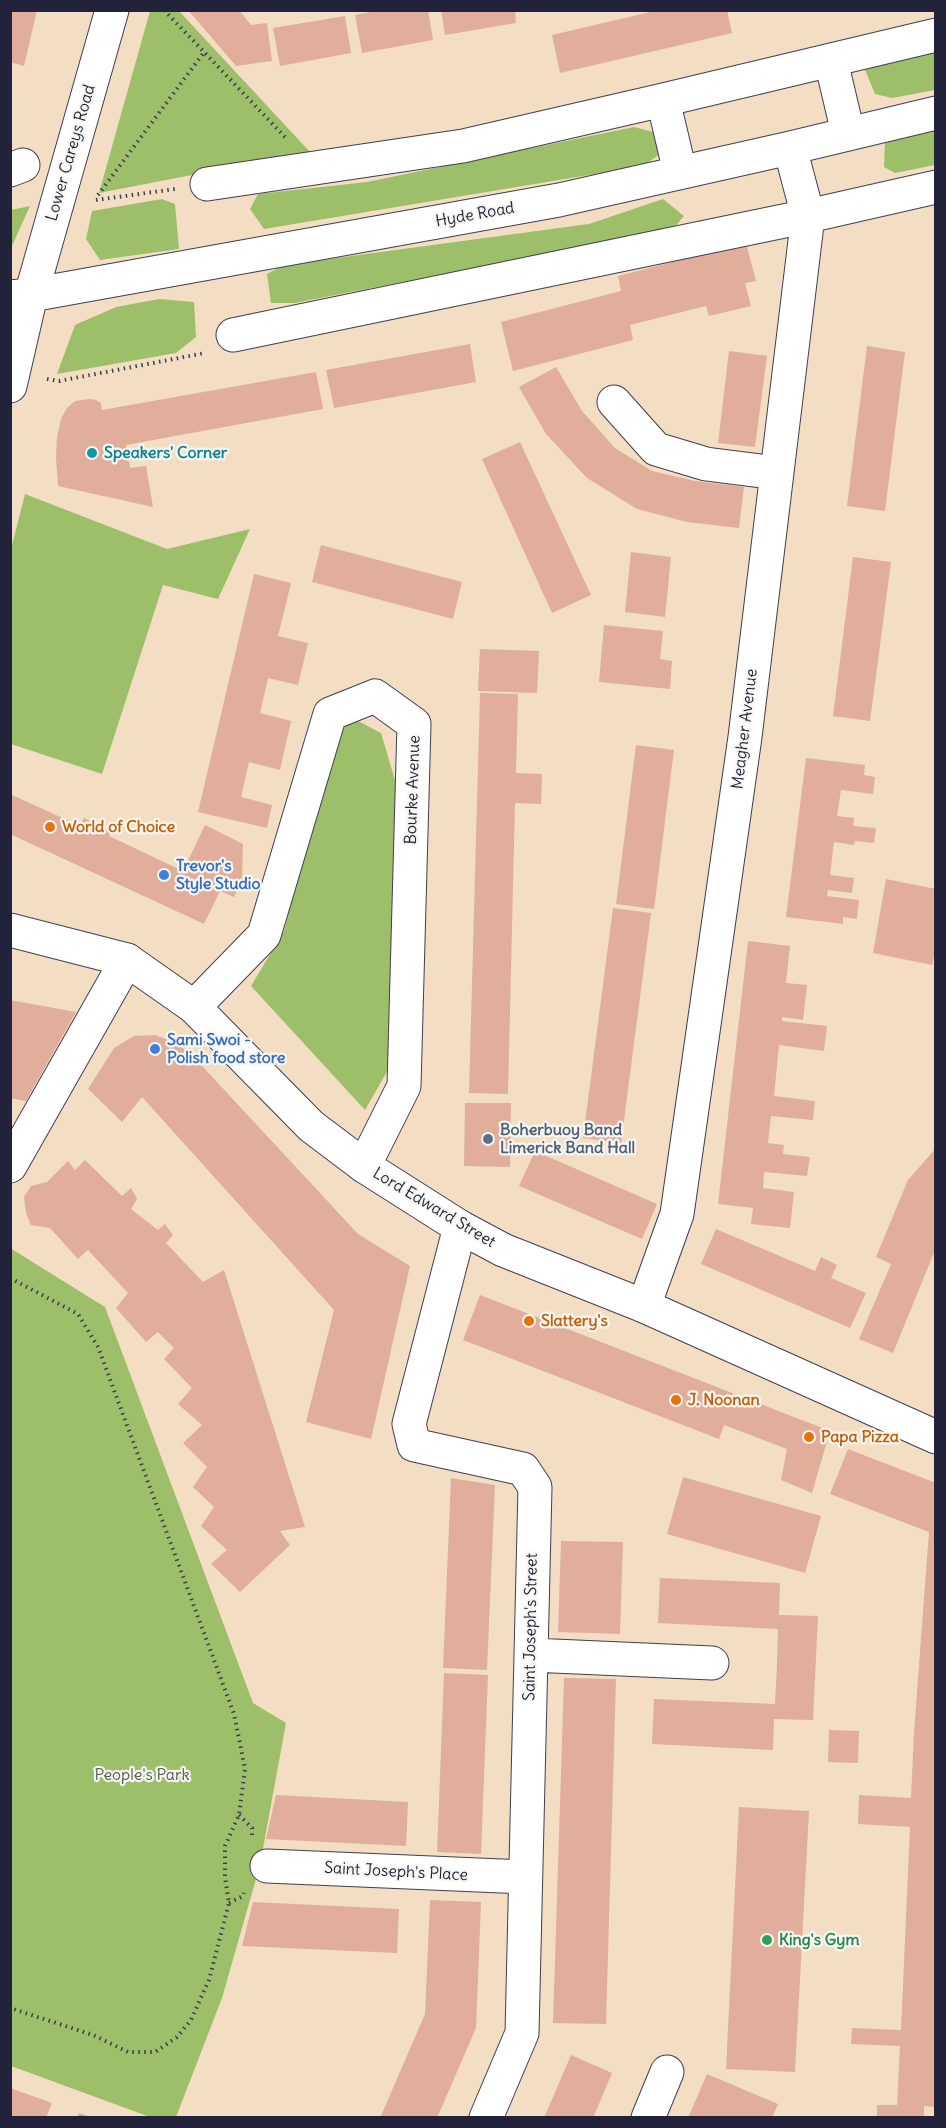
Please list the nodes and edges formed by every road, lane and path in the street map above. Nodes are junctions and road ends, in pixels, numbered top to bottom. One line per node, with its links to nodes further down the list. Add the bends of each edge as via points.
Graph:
1 (112, 10): 16 (street, Lower Careys Road)
2 (165, 10): 4 (path)
3 (936, 35): 5 (street)
4 (205, 51): 10 (path); 14 (path)
5 (831, 60): 6 (street); 8 (street)
6 (663, 100): 10 (street, via 463,147); 11 (street)
7 (936, 113): 8 (street, Hyde Road)
8 (848, 133): 9 (street, Hyde Road)
9 (790, 148): 11 (street, Hyde Road); 15 (street, Meagher Avenue)
10 (314, 168): 12 (street)
11 (680, 172): 16 (street, Hyde Road, via 559,200)
12 (207, 184)
13 (936, 187): 15 (street)
14 (94, 200)
15 (808, 216): 17 (street); 20 (street, Meagher Avenue)
16 (21, 296): 18 (street, Lower Careys Road)
17 (232, 335): 18 (path, via 204,353 60,381)
18 (12, 380)
19 (614, 402): 20 (street, via 656,449 705,464)
20 (777, 473): 28 (street, Meagher Avenue, via 745,737 677,1214)
21 (10, 930): 22 (street, Lord Edward Street)
22 (127, 960): 23 (street, Lord Edward Street); 24 (street)
23 (194, 1007): 25 (street, Lord Edward Street, via 311,1125); 25 (street, Bourke Avenue, via 264,935 330,714 375,696 414,724 405,1086)
24 (10, 1166)
25 (364, 1166): 26 (street, Lord Edward Street)
26 (460, 1227): 28 (street, Lord Edward Street, via 503,1250); 30 (street, Saint Joseph's Street, via 409,1424 414,1445 523,1469 535,1487)
27 (10, 1278): 34 (path, via 78,1314 98,1347 234,1714 245,1769 239,1815 225,1846 229,1903 209,1980 190,2020 177,2037 155,2052 128,2052 93,2035)
28 (644, 1306): 29 (street, Lord Edward Street)
29 (933, 1431)
30 (531, 1655): 31 (street); 33 (street, Saint Joseph's Street)
31 (712, 1663)
32 (267, 1866): 33 (street, Saint Joseph's Place)
33 (525, 1878): 36 (street, Saint Joseph's Street, via 522,2033)
34 (10, 2008)
35 (668, 2072): 37 (street)
36 (486, 2118)
37 (648, 2118)

